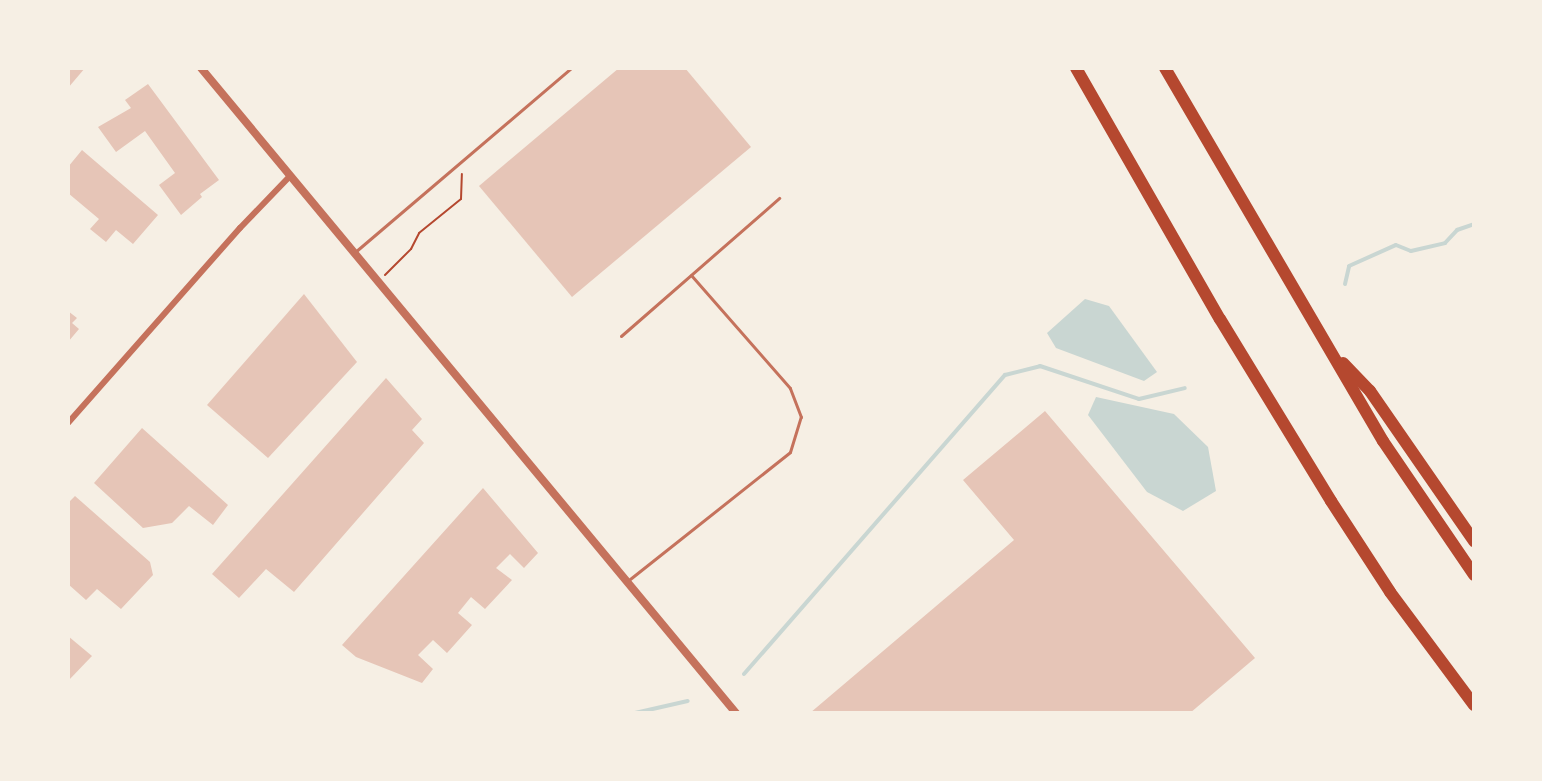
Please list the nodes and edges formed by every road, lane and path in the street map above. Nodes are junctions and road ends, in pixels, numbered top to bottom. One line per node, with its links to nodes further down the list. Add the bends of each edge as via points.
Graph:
1 (201, 68): 6 (street)
2 (571, 68): 5 (lane)
3 (1076, 68): 17 (highway, via 1331,501)
4 (1165, 68): 12 (highway)
5 (462, 160): 8 (lane); 10 (path, via 461,199 419,233 411,249)
6 (290, 176): 8 (street); 13 (street)
7 (779, 198): 9 (lane)
8 (354, 253): 10 (street)
9 (691, 275): 11 (lane); 16 (lane, via 790,388 801,417 790,452)
10 (378, 281): 16 (street)
11 (621, 336)
12 (1329, 347): 14 (highway, via 1370,391); 15 (highway, via 1383,441)
13 (68, 423)
14 (1474, 541)
15 (1474, 575)
16 (627, 582): 19 (street)
17 (1456, 684): 18 (highway); 20 (highway)
18 (1474, 705)
19 (736, 713)
20 (1468, 713)

